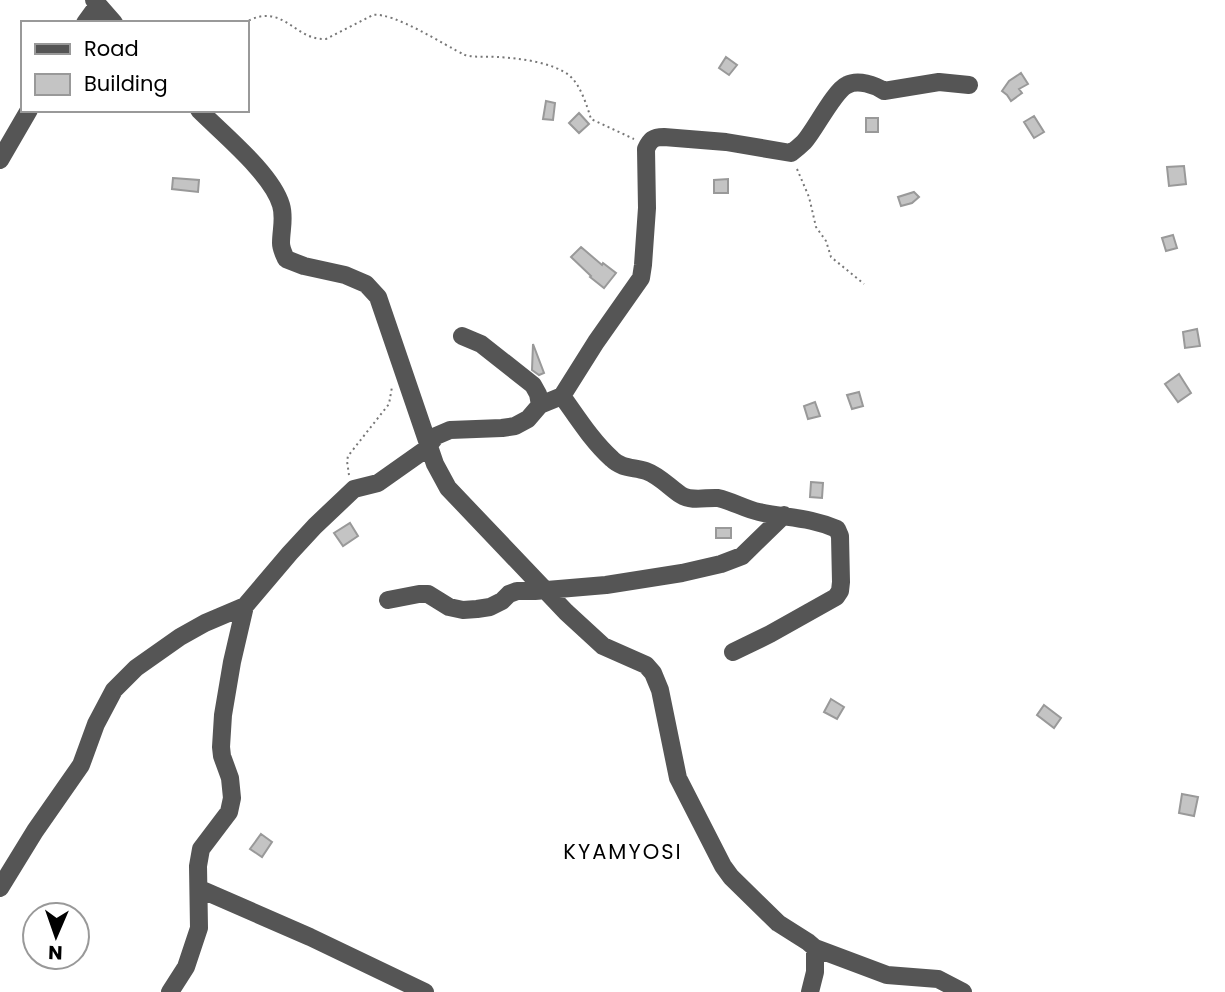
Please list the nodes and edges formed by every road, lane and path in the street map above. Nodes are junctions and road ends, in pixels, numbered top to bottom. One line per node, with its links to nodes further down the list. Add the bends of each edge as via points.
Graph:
1 (96, 2): 2 (street); 3 (street)
2 (86, 21)
3 (112, 21)
4 (247, 21): 8 (path, via 266,12 312,37 326,39 379,14 465,55 535,61 570,76 592,120)
5 (969, 85): 9 (street, via 939,82 884,91 877,86 847,85)
6 (28, 112): 10 (street)
7 (201, 112): 16 (street, via 257,168 279,198 283,210 280,246 286,259 345,275 366,284 378,297)
8 (646, 149): 9 (street, via 654,137 664,137); 14 (street, via 647,208 640,278)
9 (791, 153): 11 (path, via 831,257)
10 (0, 160)
11 (864, 284)
12 (462, 335): 15 (street, via 481,344 533,386)
13 (393, 377): 17 (path, via 388,404 348,456)
14 (562, 396): 15 (street); 18 (street, via 589,434 621,466 647,471 689,498 722,499 757,512)
15 (540, 405): 16 (street, via 515,426 450,430 436,436)
16 (429, 446): 17 (street, via 378,483); 19 (street, via 447,488)
17 (354, 489): 21 (street, via 289,553)
18 (784, 515): 19 (street, via 751,549 733,560 649,580); 22 (street, via 837,529 840,592)
19 (546, 590): 20 (street, via 517,591 490,607 463,610 428,594); 25 (street, via 603,646 646,665 653,673 678,778 723,866 778,923)
20 (388, 600)
21 (245, 606): 23 (street, via 205,623 163,649 114,690 81,765); 24 (street, via 221,737 232,798 229,812 201,849)
22 (733, 652)
23 (0, 888)
24 (200, 889): 26 (street, via 199,928 187,967); 27 (street)
25 (815, 948): 28 (street); 29 (street, via 887,975 937,979)
26 (170, 992)
27 (425, 992)
28 (810, 992)
29 (963, 992)

